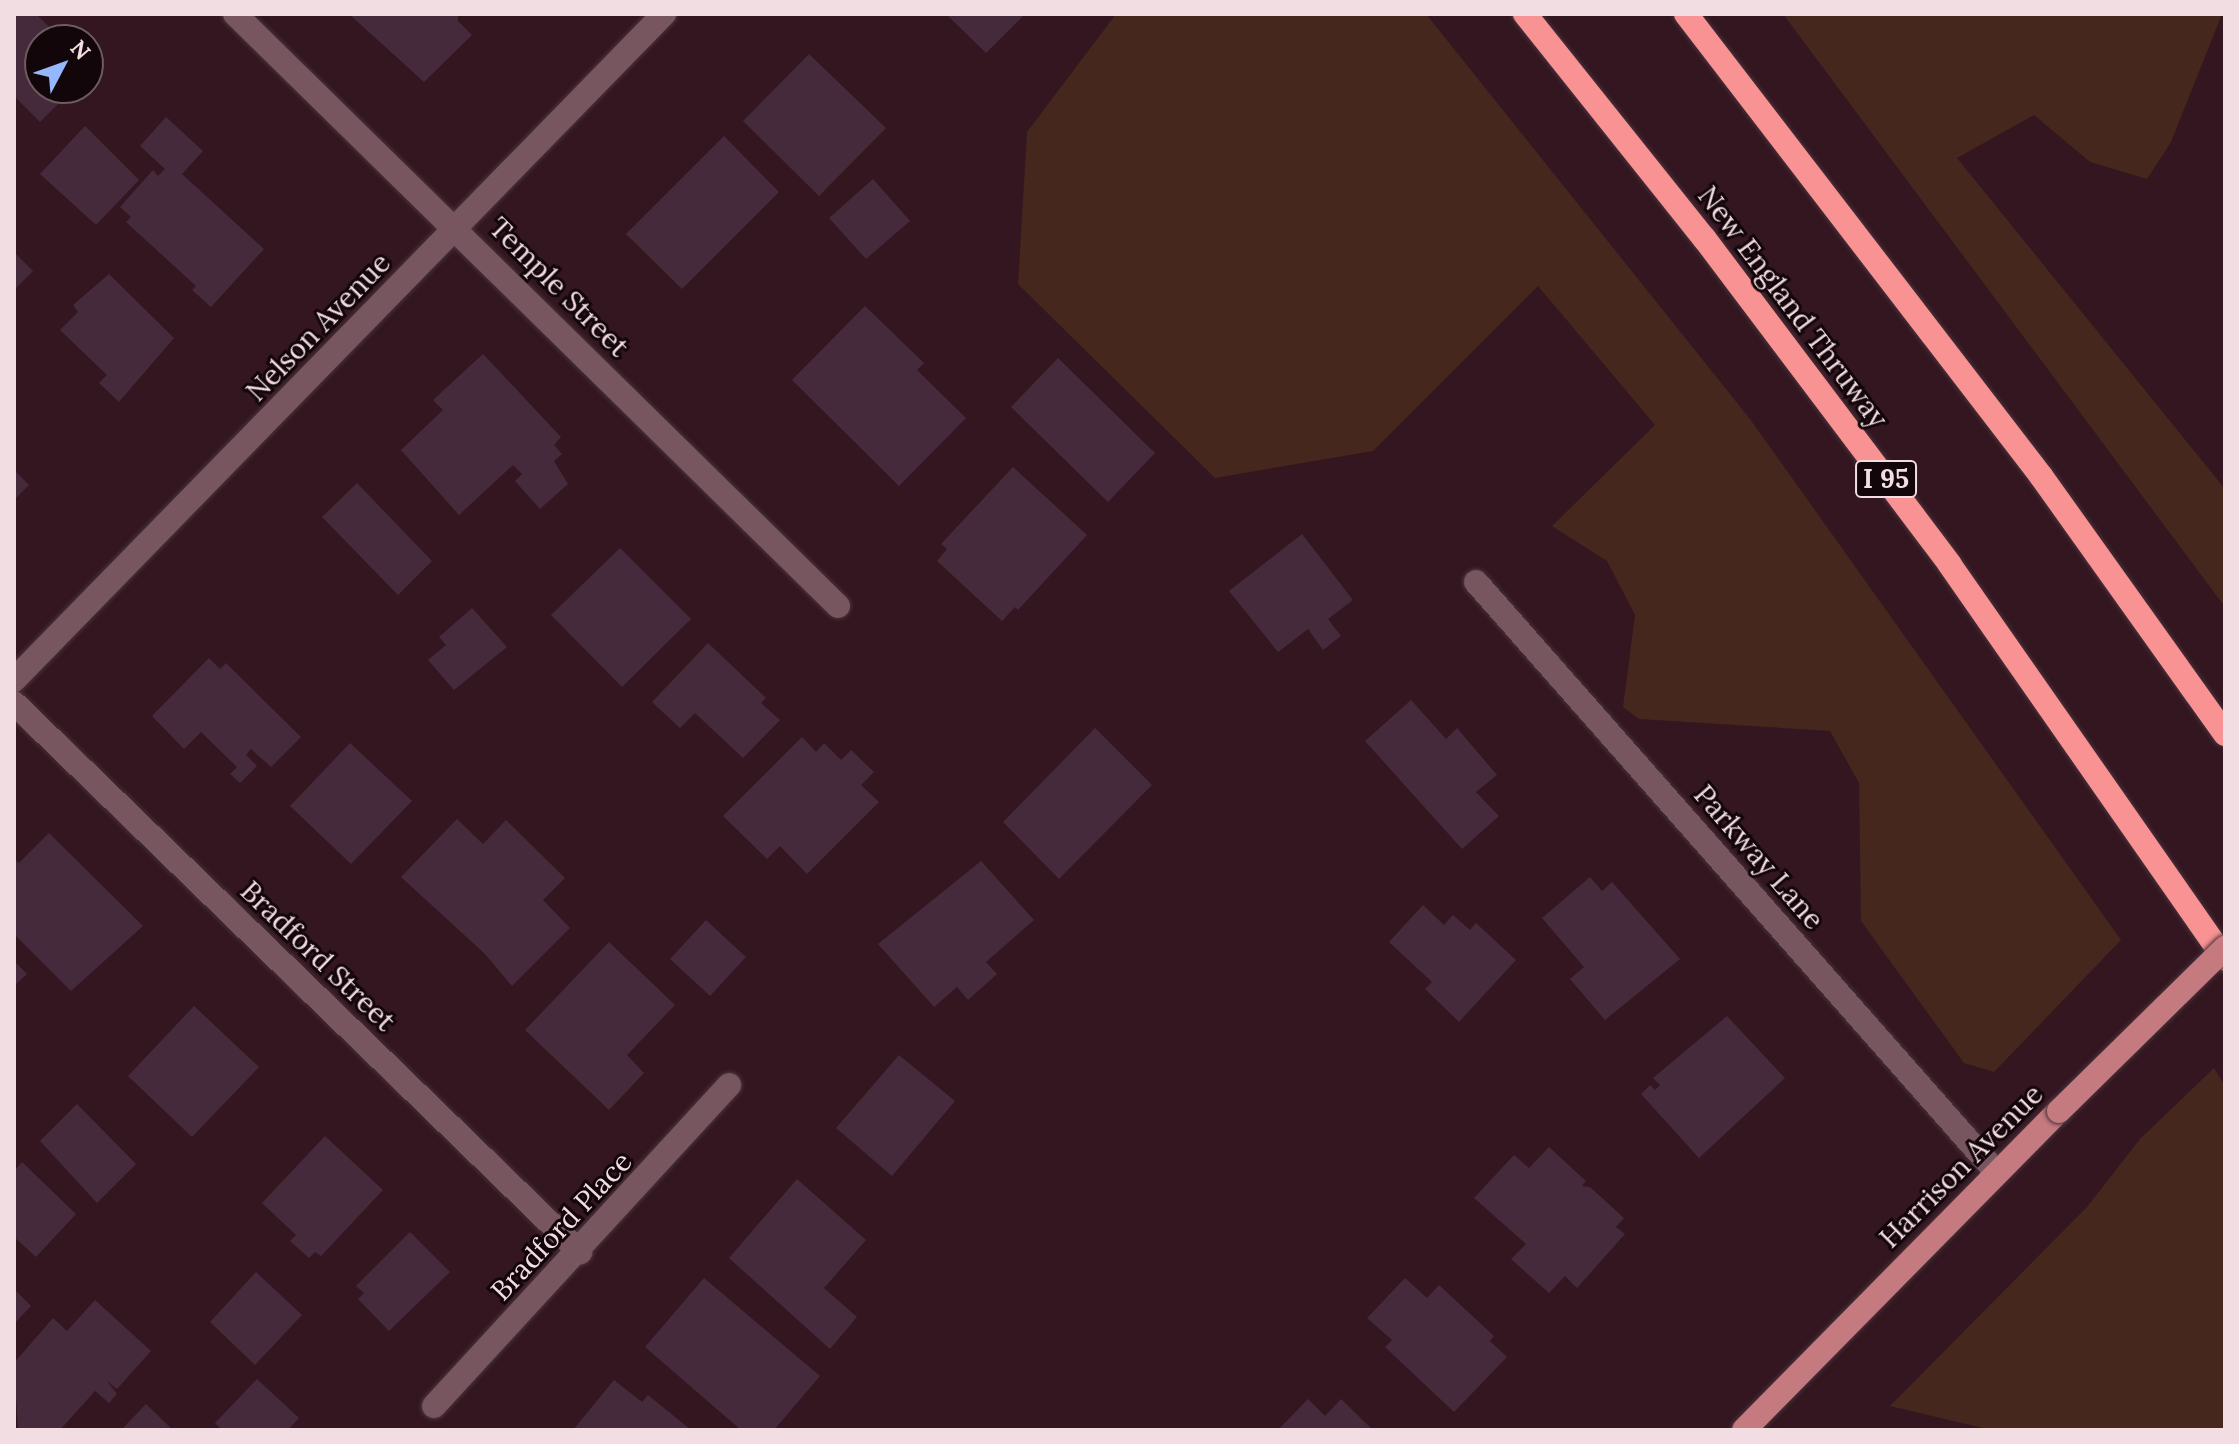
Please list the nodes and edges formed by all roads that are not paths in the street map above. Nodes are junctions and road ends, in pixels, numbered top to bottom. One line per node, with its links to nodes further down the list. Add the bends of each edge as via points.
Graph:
1 (235, 14): 5 (street, Temple Street)
2 (664, 14): 5 (street, Nelson Avenue)
3 (1525, 14): 12 (highway, New England Thruway / I 95, via 1713,250 1931,540)
4 (1686, 14): 10 (highway, via 2041,476)
5 (457, 228): 7 (street, Temple Street); 8 (street, Nelson Avenue)
6 (1476, 582): 14 (street, Parkway Lane)
7 (838, 606)
8 (14, 680)
9 (14, 703): 15 (street, Bradford Street)
10 (2225, 734)
11 (2225, 948): 14 (main road, Harrison Avenue, bridge)
12 (2225, 959)
13 (729, 1085): 15 (street, Bradford Place)
14 (1996, 1172): 17 (main road, Harrison Avenue)
15 (580, 1252): 16 (street, Bradford Place)
16 (434, 1406)
17 (1744, 1430)

